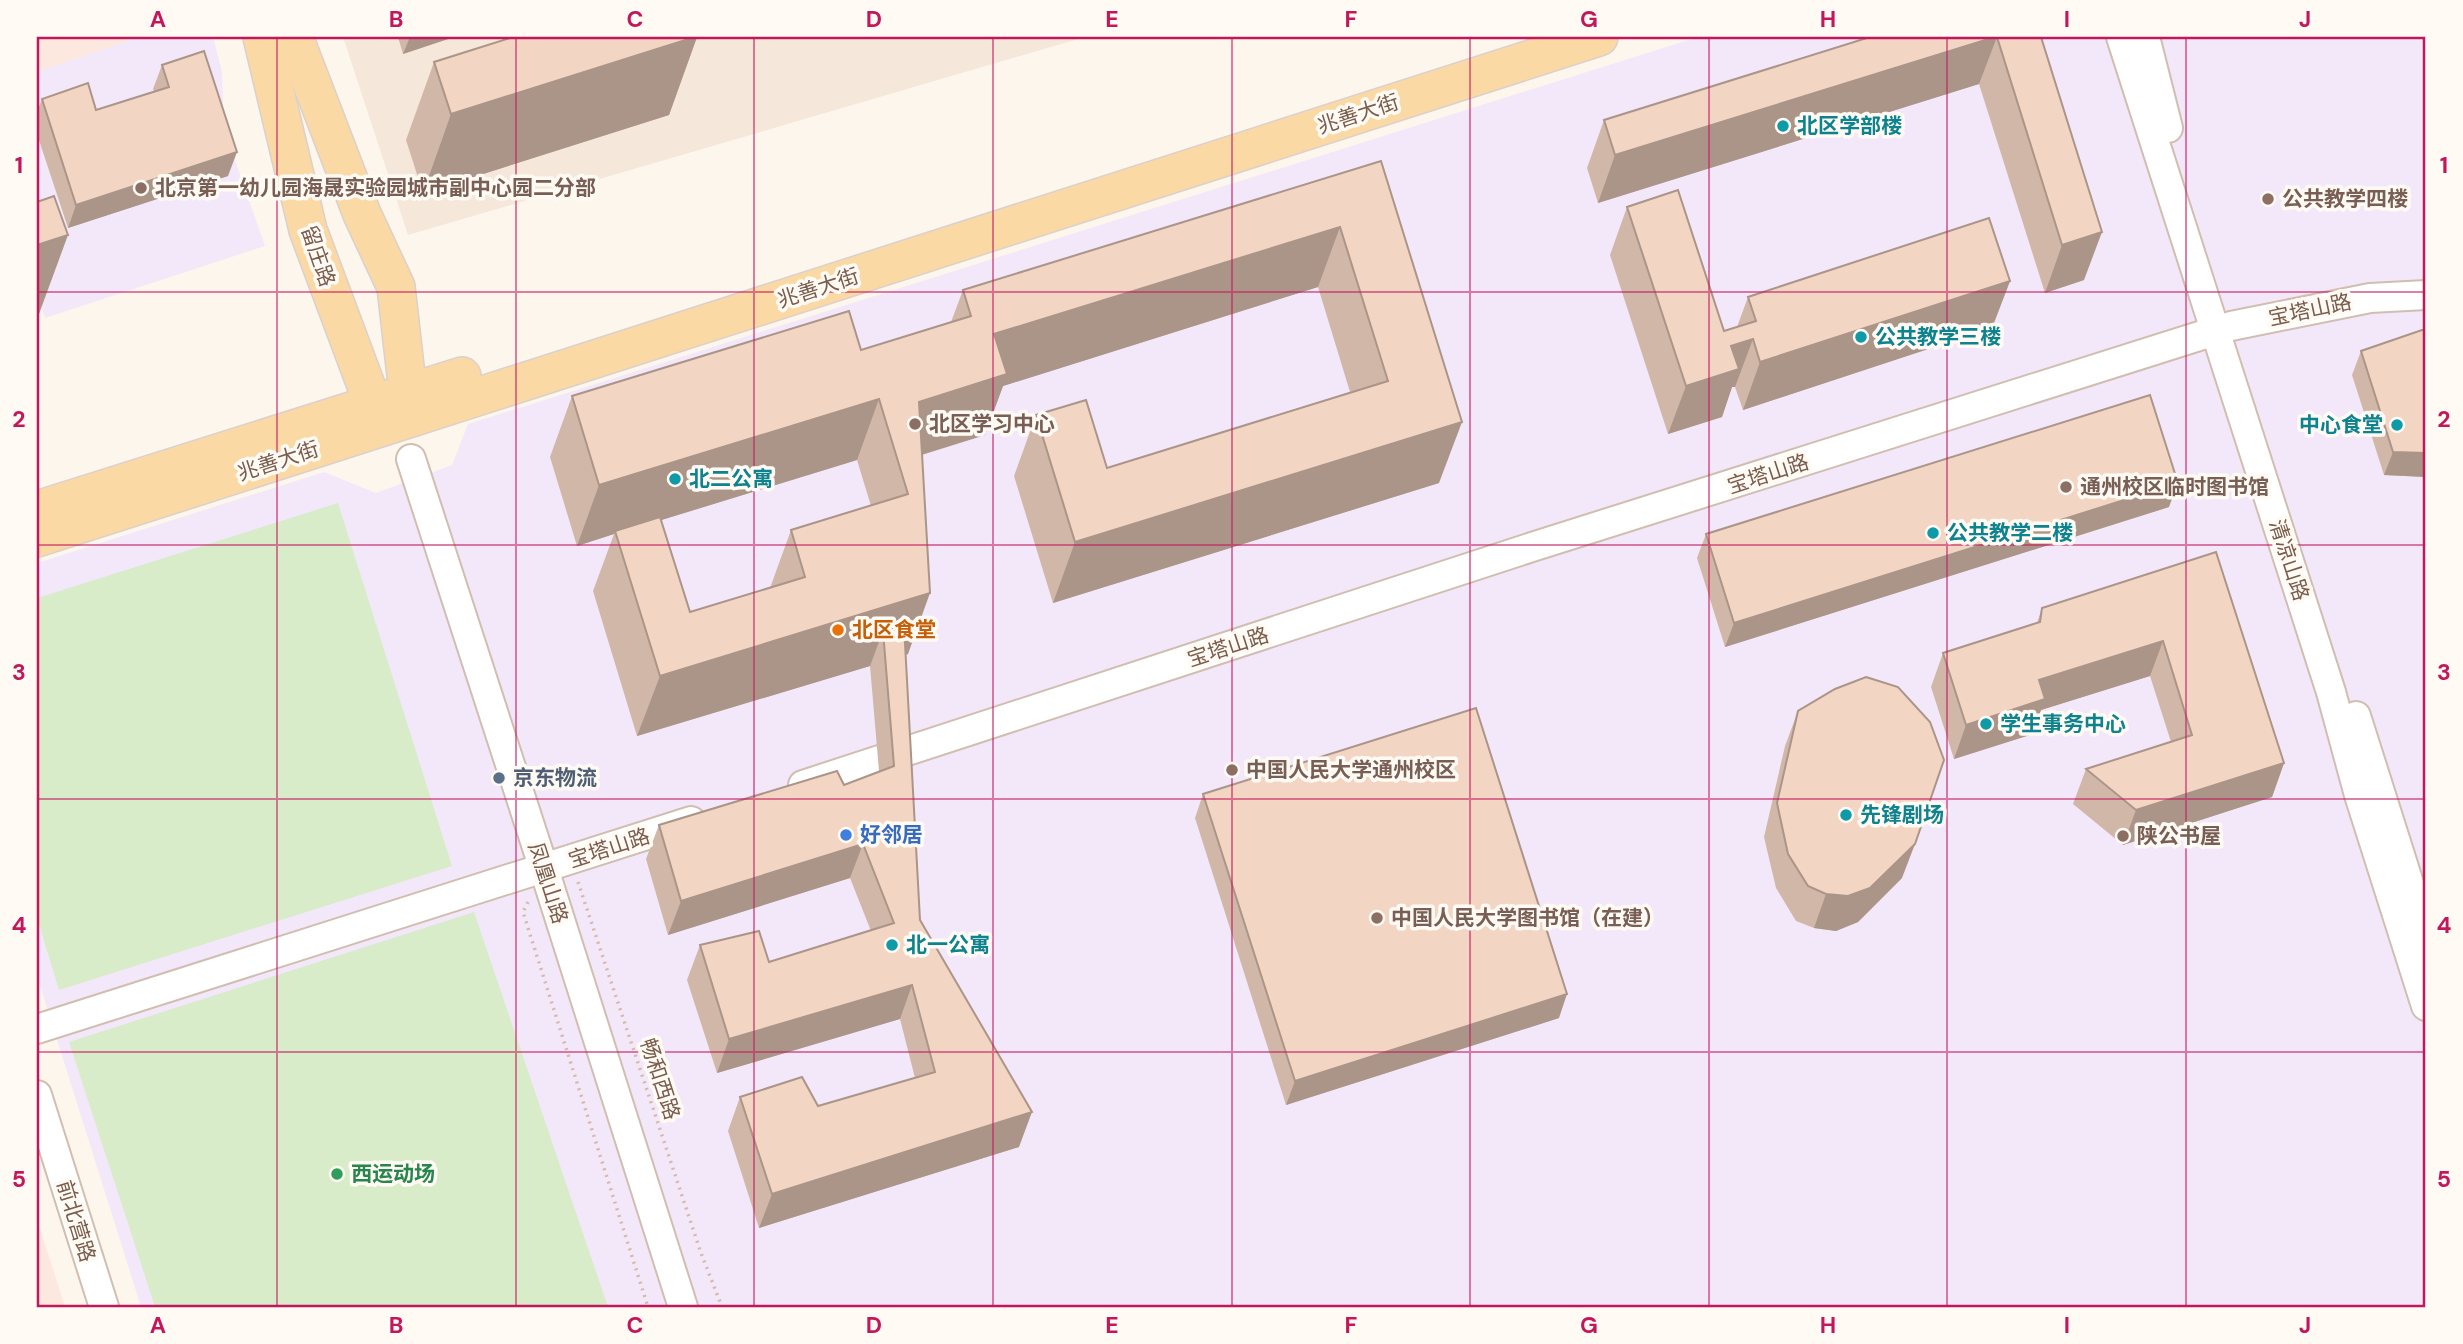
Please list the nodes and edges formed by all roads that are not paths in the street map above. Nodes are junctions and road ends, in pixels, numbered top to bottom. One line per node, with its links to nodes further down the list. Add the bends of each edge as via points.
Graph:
1 (262, 37): 9 (main road, 留庄路, via 308,230)
2 (293, 37): 9 (main road, via 362,214 396,287)
3 (1516, 37): 9 (main road, 兆善大街)
4 (1599, 37): 9 (main road, 兆善大街)
5 (2121, 37): 8 (street, 清凉山路)
6 (2145, 37): 8 (street, 清凉山路)
7 (2426, 295): 8 (street, 宝塔山路, via 2370,298)
8 (2223, 329): 13 (street, 宝塔山路, via 1532,547); 16 (street, 清凉山路); 17 (street, 清凉山路, via 2359,795)
9 (395, 411): 11 (main road, 兆善大街); 12 (main road, 兆善大街)
10 (411, 459): 15 (street, 凤凰山路)
11 (37, 510)
12 (37, 538)
13 (780, 792)
14 (715, 813): 15 (street, 宝塔山路)
15 (544, 869): 18 (street, 宝塔山路); 21 (street, 凤凰山路)
16 (2426, 937)
17 (2426, 1006)
18 (37, 1029)
19 (38, 1105): 20 (street, 前北营路)
20 (104, 1307)
21 (683, 1307)

